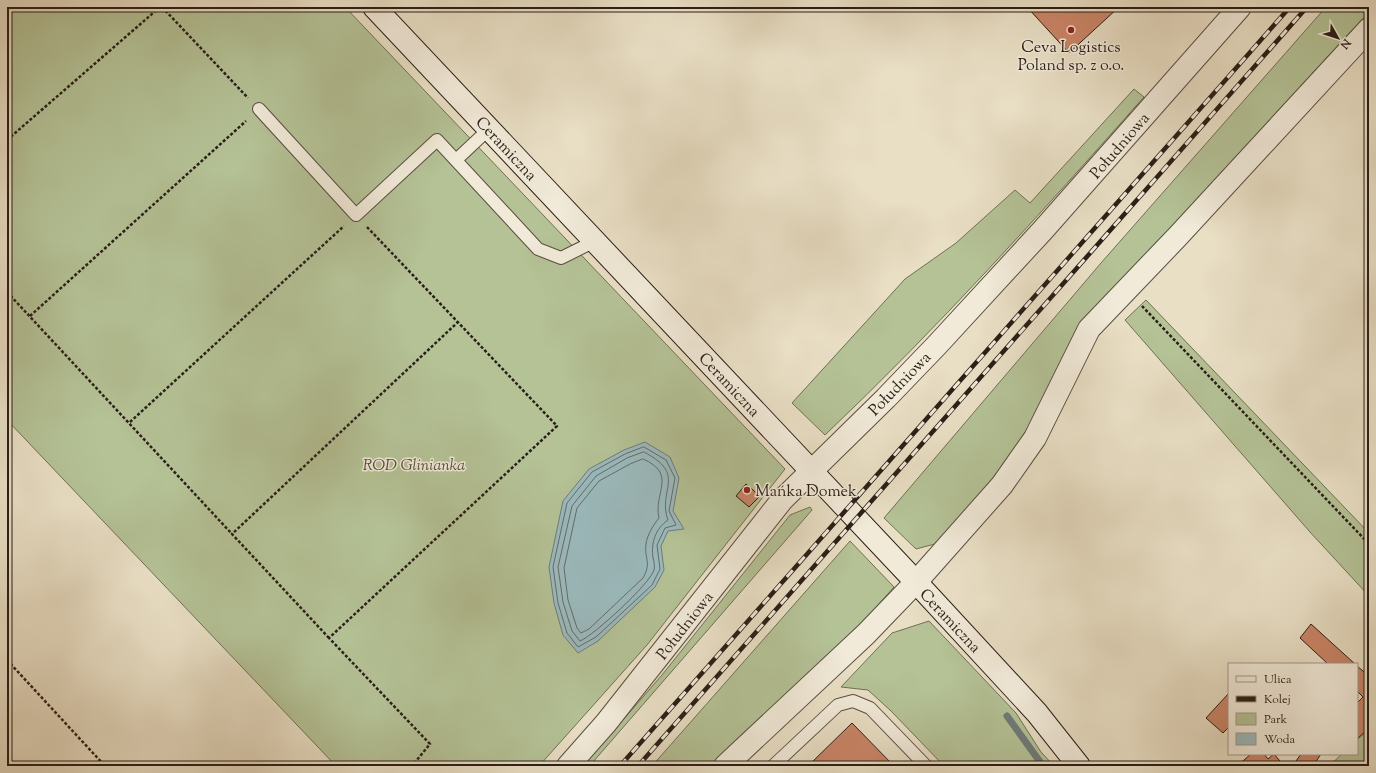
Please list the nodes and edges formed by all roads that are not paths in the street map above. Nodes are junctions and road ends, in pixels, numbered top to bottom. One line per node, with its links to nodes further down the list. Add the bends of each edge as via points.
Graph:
1 (374, 7): 5 (street, Ceramiczna)
2 (1240, 7): 8 (street, Południowa, via 1043,230 937,345)
3 (1369, 29): 9 (street, via 1089,329 1035,438 1002,485)
4 (259, 109): 6 (lane, via 356,215 437,140)
5 (489, 129): 6 (lane); 7 (street, Ceramiczna)
6 (456, 160): 7 (lane, via 538,249 561,258)
7 (595, 241): 8 (street, Ceramiczna)
8 (811, 470): 9 (street, Ceramiczna); 10 (street, Południowa, via 782,500 606,724)
9 (916, 582): 11 (street, via 866,634); 14 (street, Ceramiczna, via 1037,713)
10 (568, 766)
11 (725, 766)
12 (773, 766): 13 (lane, via 838,704 853,701 870,708)
13 (926, 766)
14 (1080, 766)

